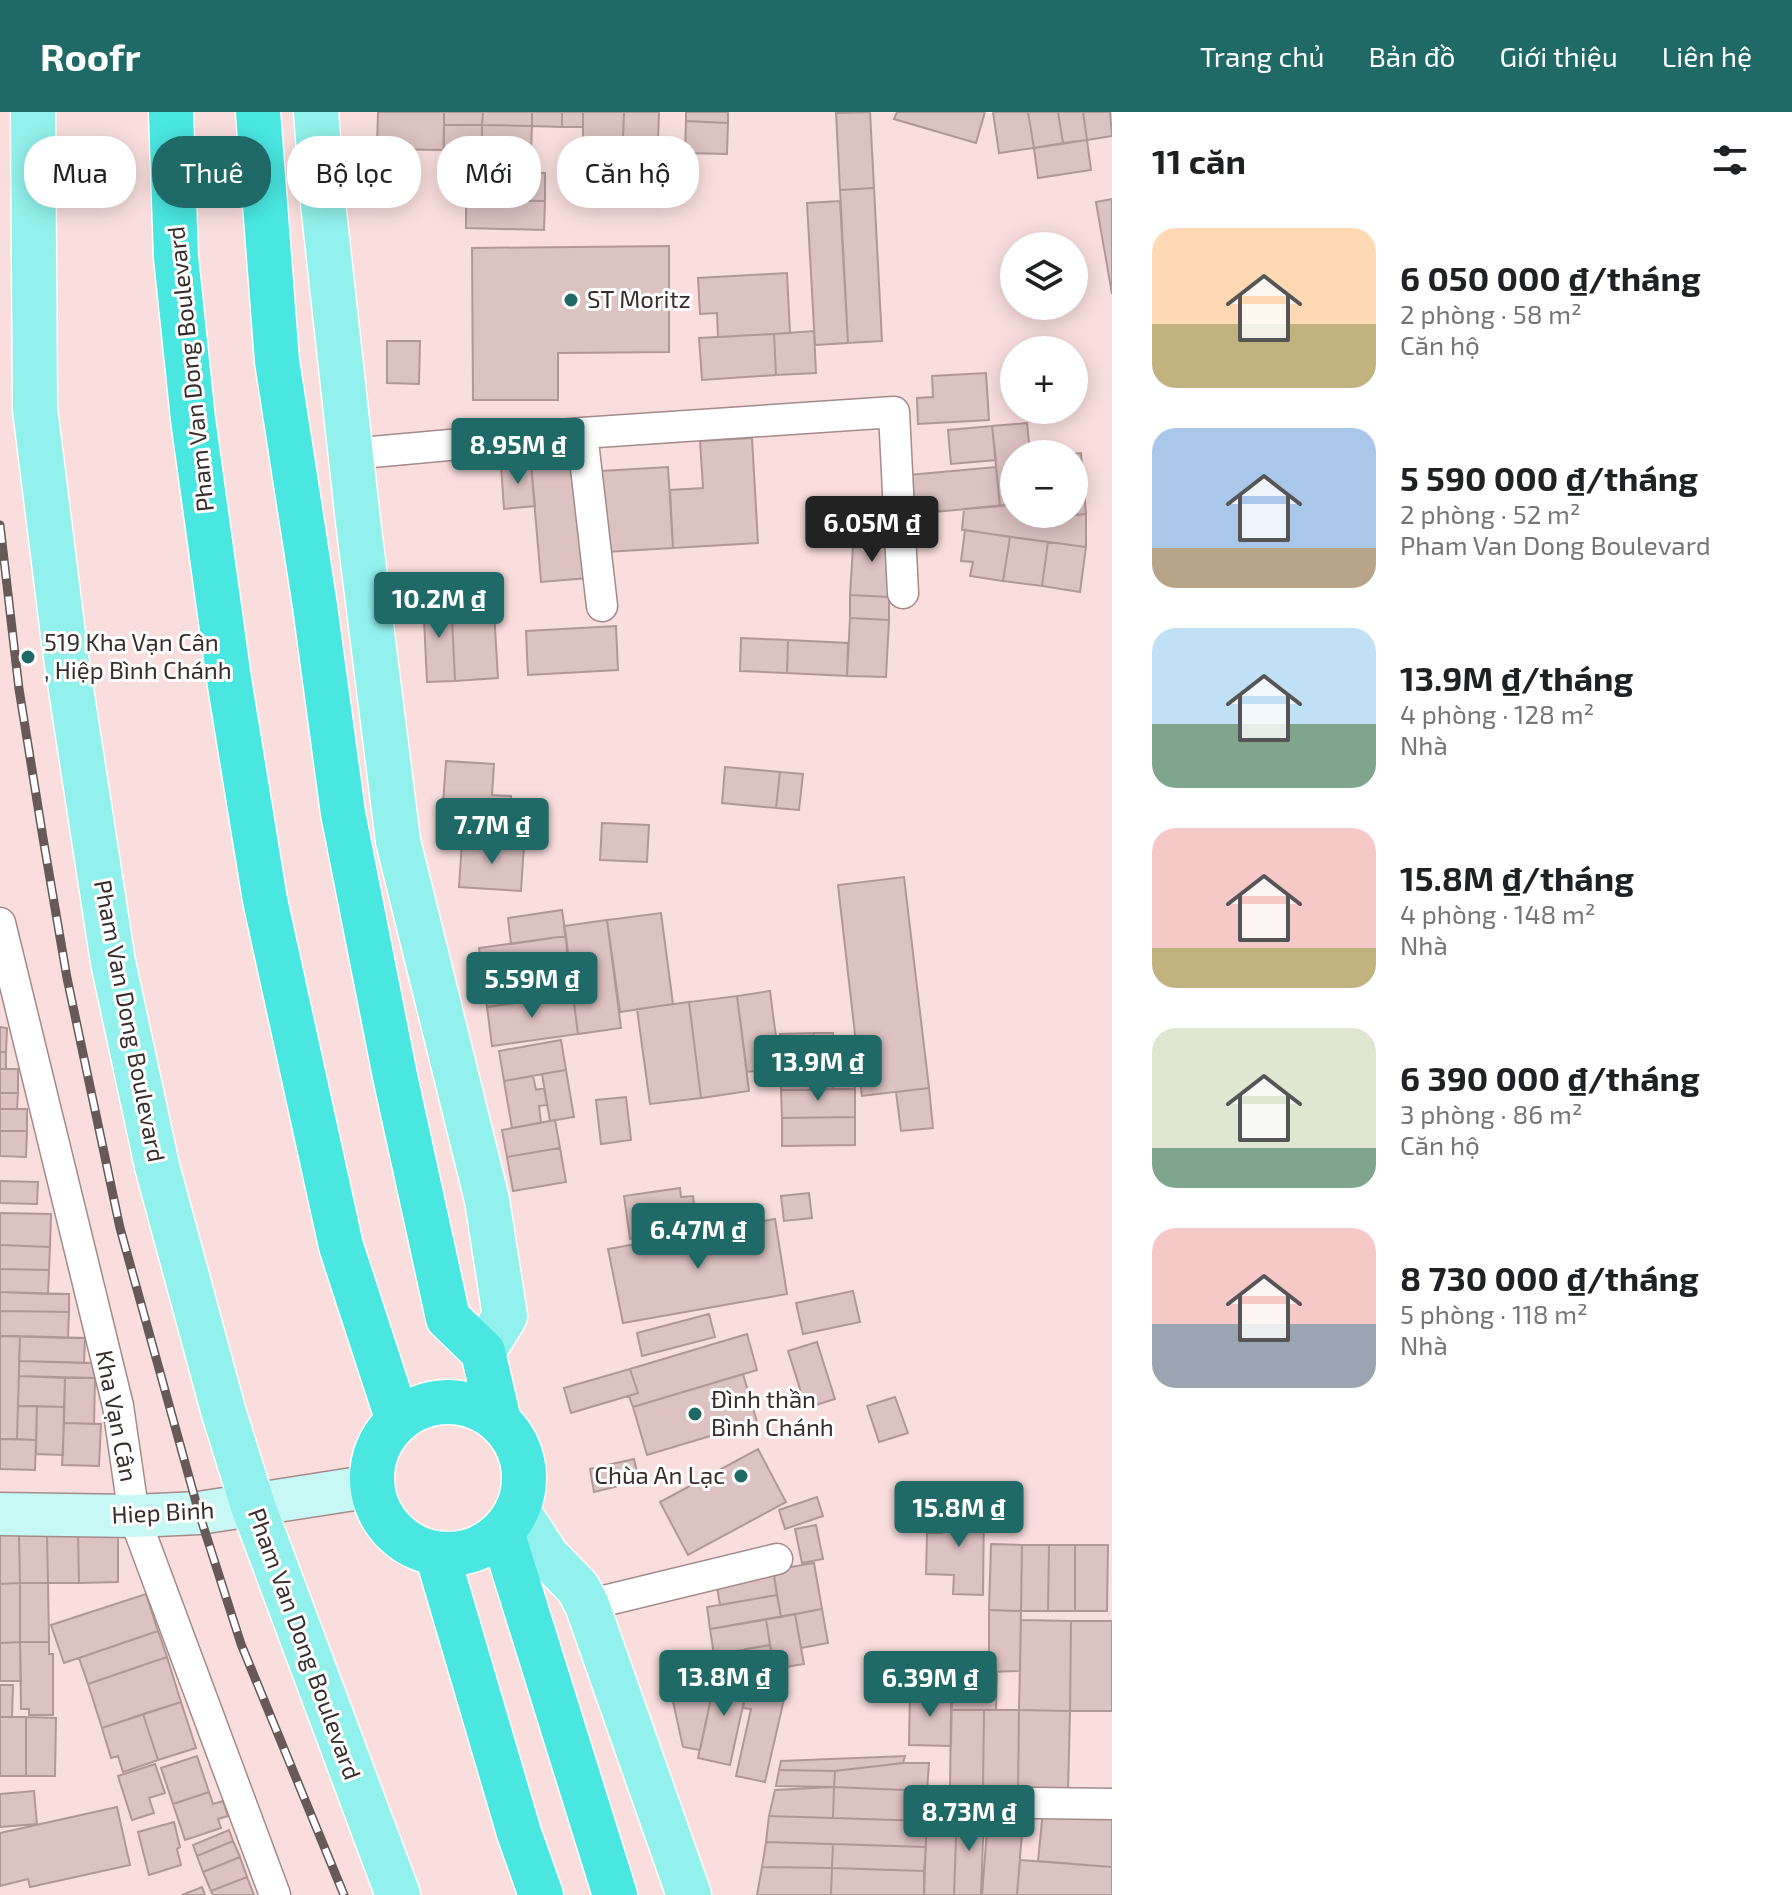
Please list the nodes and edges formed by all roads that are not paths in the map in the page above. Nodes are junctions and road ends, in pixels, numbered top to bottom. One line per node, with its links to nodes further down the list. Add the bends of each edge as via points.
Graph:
1 (33, 112): 14 (main road, Pham Van Dong Boulevard, via 35,409 65,650 111,947 157,1166)
2 (171, 112): 11 (highway, Pham Van Dong Boulevard, via 176,257 193,419 265,900 341,1246)
3 (258, 112): 10 (highway, via 277,361 343,813 448,1318)
4 (316, 112): 6 (main road)
5 (582, 433): 6 (street); 7 (street, via 894,412); 8 (street)
6 (350, 454): 10 (main road, via 398,841 487,1200 505,1316)
7 (903, 593)
8 (602, 606)
9 (0, 923): 16 (street, Kha Vạn Cân, via 118,1406)
10 (483, 1352): 12 (highway)
11 (398, 1421): 12 (highway, via 421,1406 443,1401 470,1405); 13 (highway, via 378,1444)
12 (499, 1421): 17 (highway, via 523,1461 524,1485)
13 (373, 1486): 14 (main road, Hiep Binh); 18 (highway, via 378,1507 393,1530 416,1548)
14 (253, 1506): 16 (main road, Hiep Binh); 24 (main road, Pham Van Dong Boulevard)
15 (0, 1514): 16 (main road, Hiep Binh)
16 (134, 1516): 23 (street, Kha Vạn Cân)
17 (510, 1521): 18 (highway, via 481,1547); 20 (main road, via 578,1588); 26 (highway)
18 (437, 1554): 25 (highway)
19 (777, 1559): 20 (street)
20 (587, 1605): 27 (main road)
21 (946, 1802): 22 (street)
22 (1112, 1804)
23 (275, 1895)
24 (398, 1895)
25 (541, 1895)
26 (615, 1895)
27 (689, 1895)

